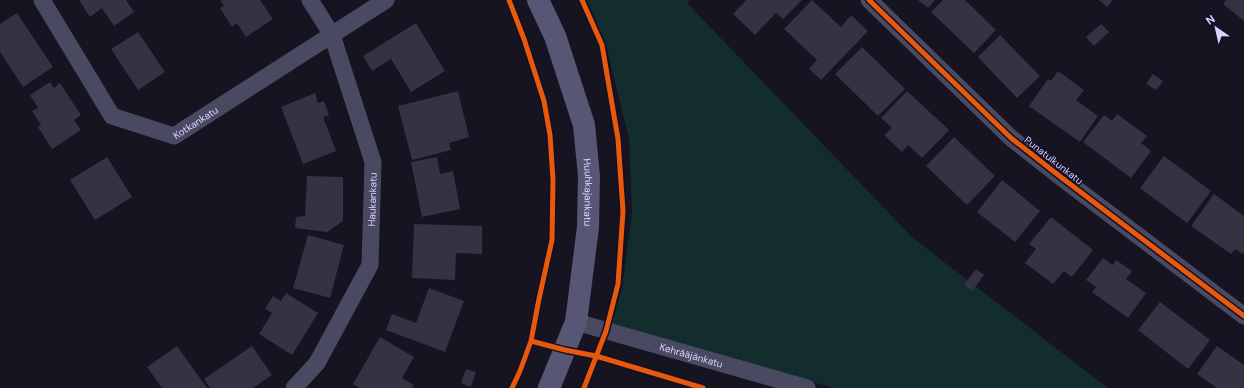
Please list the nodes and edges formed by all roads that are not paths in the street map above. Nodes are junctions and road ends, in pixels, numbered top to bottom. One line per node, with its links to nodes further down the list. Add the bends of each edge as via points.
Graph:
1 (42, 0): 6 (street, Kotkankatu, via 112,116 174,136)
2 (310, 0): 6 (street, Haukankatu)
3 (386, 0): 6 (street, Kotkankatu)
4 (538, 0): 8 (street, Huuhkajankatu, via 555,36 584,125 589,176 588,227)
5 (869, 0): 7 (street, Punatulkunkatu, via 1011,138)
6 (332, 35): 9 (street, Haukankatu, via 373,162 370,266 317,364)
7 (1244, 316)
8 (576, 322): 10 (street, Huuhkajankatu); 11 (street, Kehrääjänkatu)
9 (294, 388)
10 (549, 388)
11 (806, 388)

